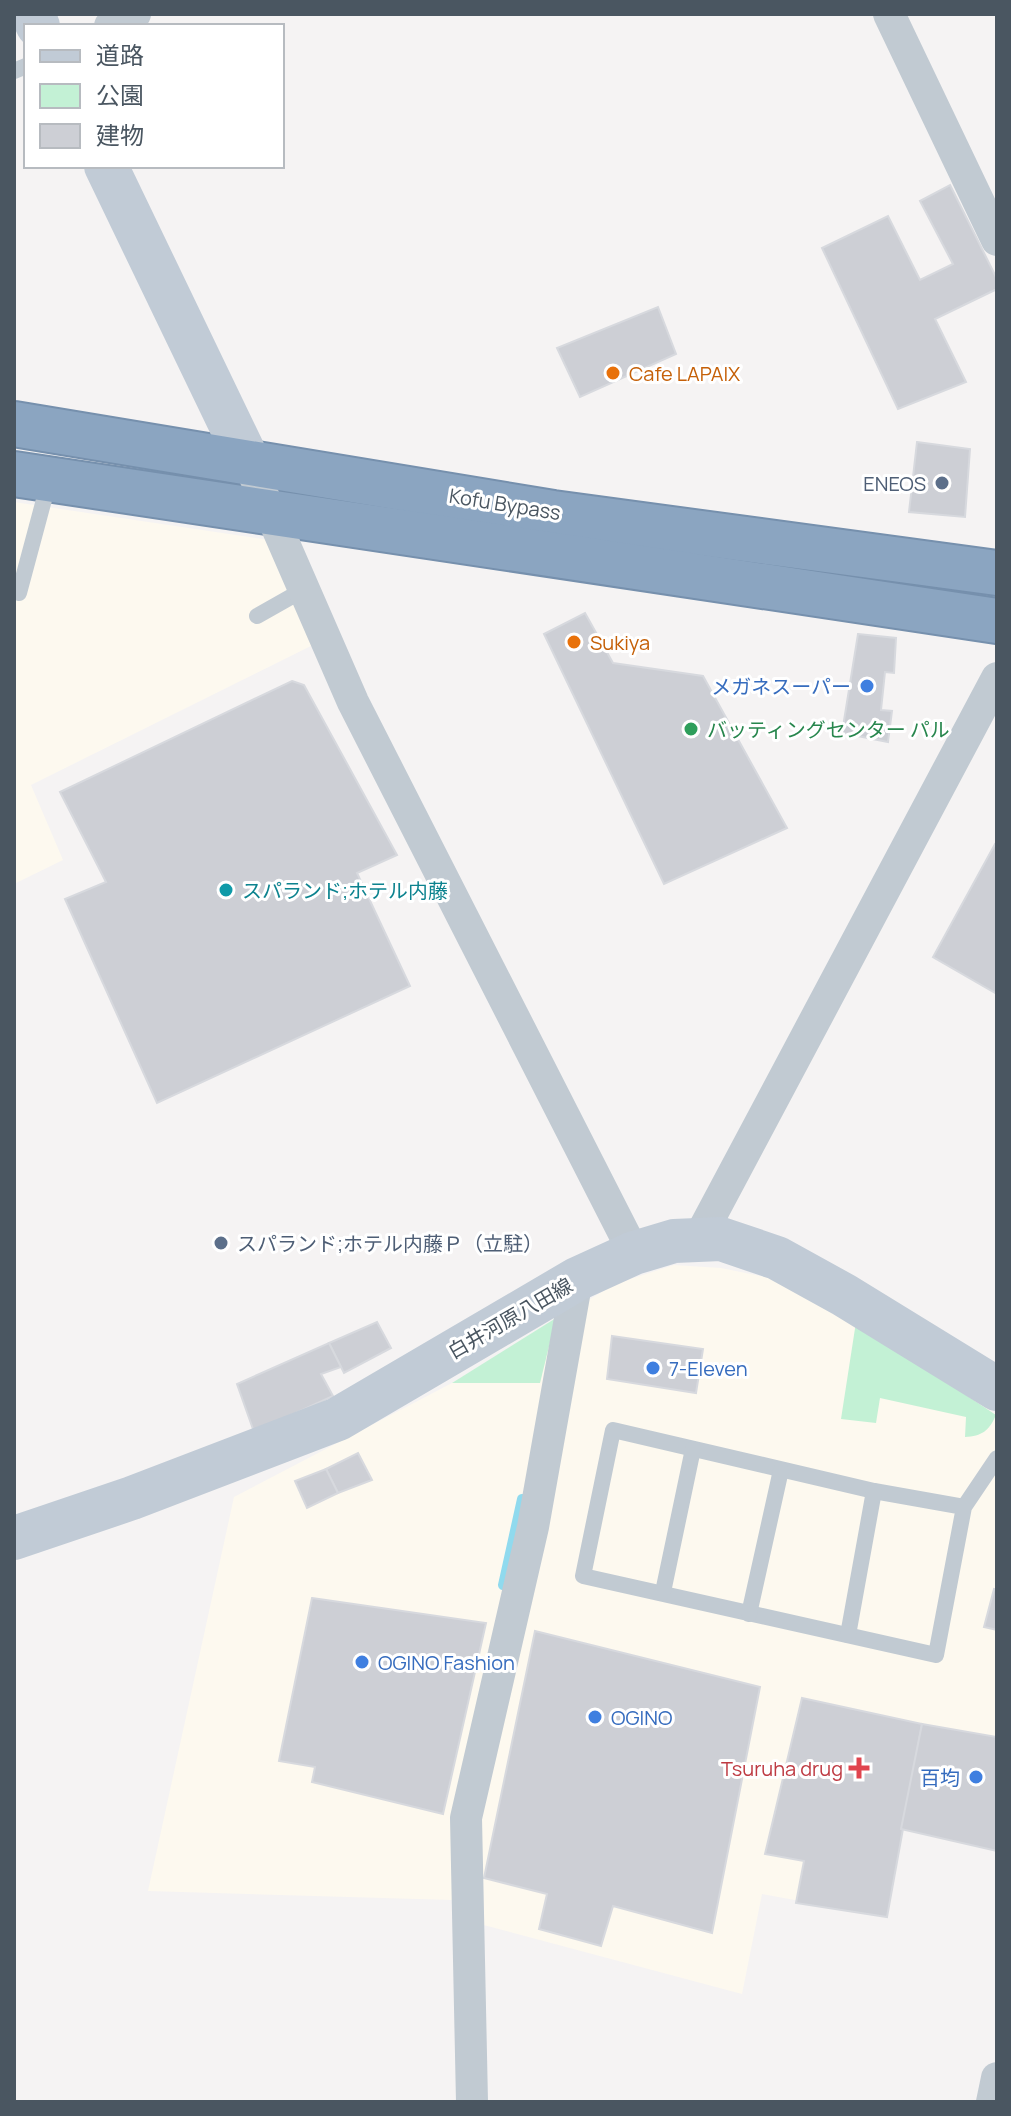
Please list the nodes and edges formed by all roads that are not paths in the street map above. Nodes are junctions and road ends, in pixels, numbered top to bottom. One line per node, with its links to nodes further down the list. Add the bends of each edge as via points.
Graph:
1 (135, 14): 3 (street)
2 (889, 14): 5 (street)
3 (114, 24)
4 (107, 168): 7 (main road)
5 (997, 240)
6 (14, 424): 7 (highway, Kofu Bypass)
7 (248, 461): 9 (street); 10 (highway, Kofu Bypass, via 553,513)
8 (32, 477): 9 (highway); 12 (lane)
9 (271, 515): 11 (street); 14 (highway)
10 (997, 573)
11 (303, 590): 13 (lane); 17 (street, via 353,702)
12 (19, 593)
13 (257, 616)
14 (997, 621)
15 (997, 678): 16 (street)
16 (698, 1240): 17 (main road, 白井河原八田線); 19 (main road, 白井河原八田線, via 721,1239 777,1258)
17 (634, 1253): 18 (main road, 白井河原八田線)
18 (577, 1279): 25 (main road, 白井河原八田線, via 338,1419); 30 (street, via 533,1527 466,1818)
19 (997, 1389)
20 (693, 1449): 22 (lane); 26 (lane); 26 (lane, via 613,1430 583,1576)
21 (997, 1458): 24 (lane)
22 (781, 1470): 23 (lane); 27 (lane)
23 (874, 1491): 24 (lane); 28 (lane)
24 (964, 1507): 28 (lane, via 936,1655)
25 (14, 1538)
26 (663, 1592): 27 (lane)
27 (749, 1614): 28 (lane)
28 (848, 1635)
29 (997, 2078): 31 (street)
30 (472, 2102)
31 (992, 2102)

